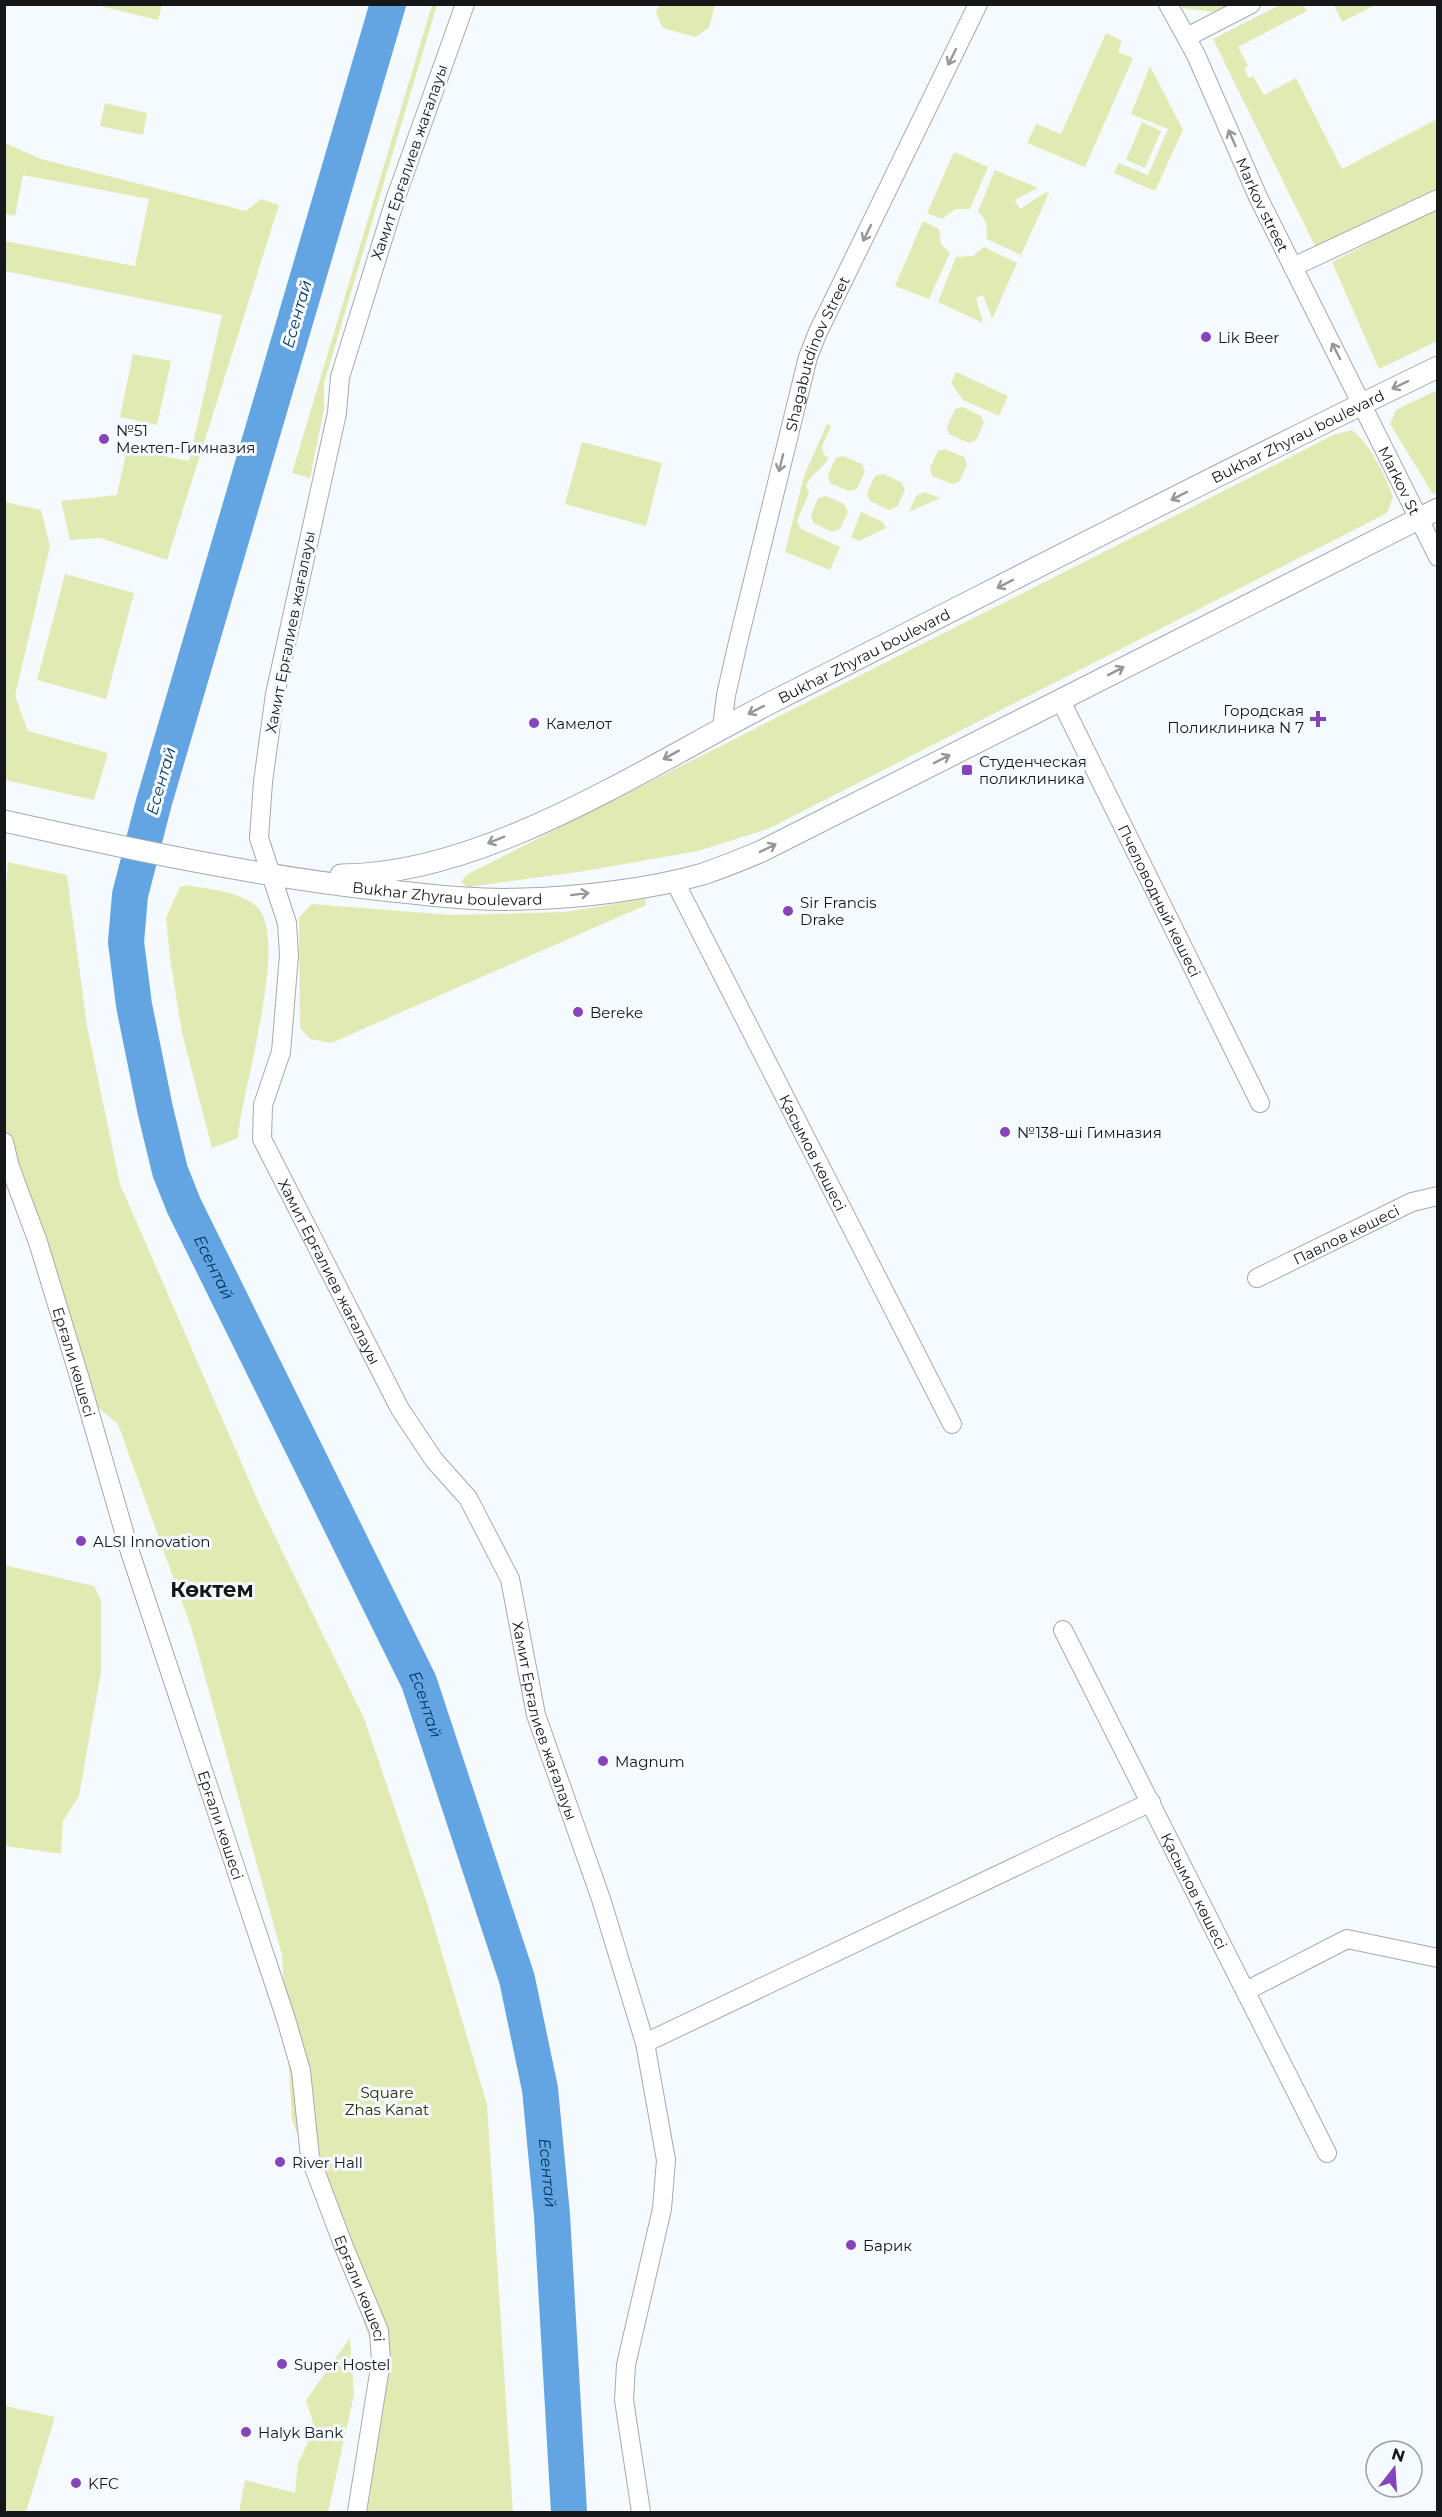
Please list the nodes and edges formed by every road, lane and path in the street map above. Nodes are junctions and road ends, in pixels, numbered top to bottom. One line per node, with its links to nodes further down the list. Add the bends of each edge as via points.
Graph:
1 (465, 4): 17 (street, Хамит Ерғалиев жағалауы, via 396,197 340,377 337,413 274,694 259,838)
2 (978, 4): 14 (street, Shagabutdinov Street, one-way to 14, via 808,357 741,627)
3 (1168, 4): 5 (street, Markov street)
4 (1251, 4): 5 (street)
5 (1187, 37): 7 (street, Markov street, one-way to 5)
6 (1437, 199): 7 (street)
7 (1293, 267): 9 (street, Markov street, one-way to 7)
8 (1437, 367): 9 (street, Bukhar Zhyrau boulevard, one-way to 9)
9 (1362, 403): 11 (street, Markov St); 14 (street, Bukhar Zhyrau boulevard, one-way to 14)
10 (1437, 508): 11 (street, Bukhar Zhyrau boulevard)
11 (1419, 518): 12 (street, Markov St); 13 (street, Bukhar Zhyrau boulevard, one-way to 11)
12 (1437, 557)
13 (1060, 699): 18 (street, Bukhar Zhyrau boulevard, one-way to 13, via 703,874 762,852); 20 (street, Пчеловодный көшесі)
14 (722, 727): 16 (street, Bukhar Zhyrau boulevard, one-way to 16, via 564,813)
15 (4, 821): 17 (street, Bukhar Zhyrau boulevard)
16 (432, 864): 17 (street, Bukhar Zhyrau boulevard, via 355,875); 19 (street)
17 (271, 876): 19 (street, Bukhar Zhyrau boulevard); 29 (street, Хамит Ерғалиев жағалауы, via 287,923 289,955 281,1052 262,1105 262,1139 400,1409 434,1460 468,1498 510,1579 536,1715 604,1910)
18 (674, 880): 19 (street, Bukhar Zhyrau boulevard, one-way to 18, via 525,900); 24 (street, Қасымов көшесі)
19 (432, 895)
20 (1260, 1103)
21 (4, 1142): 31 (street, Ерғали көшесі, via 38,1242 129,1549 286,2019 301,2071 310,2157 379,2331 381,2361)
22 (1437, 1196): 23 (street, Павлов көшесі, via 1412,1202)
23 (1257, 1278)
24 (952, 1424)
25 (1063, 1630): 26 (street, Қасымов көшесі)
26 (1151, 1802): 28 (street, Қасымов көшесі); 29 (street)
27 (1437, 1958): 28 (street, via 1347,1939)
28 (1246, 1991): 30 (street, Қасымов көшесі)
29 (645, 2043): 32 (street, Хамит Ерғалиев жағалауы, via 666,2160 662,2209 626,2365 624,2400)
30 (1327, 2153)
31 (357, 2512)
32 (641, 2512)

